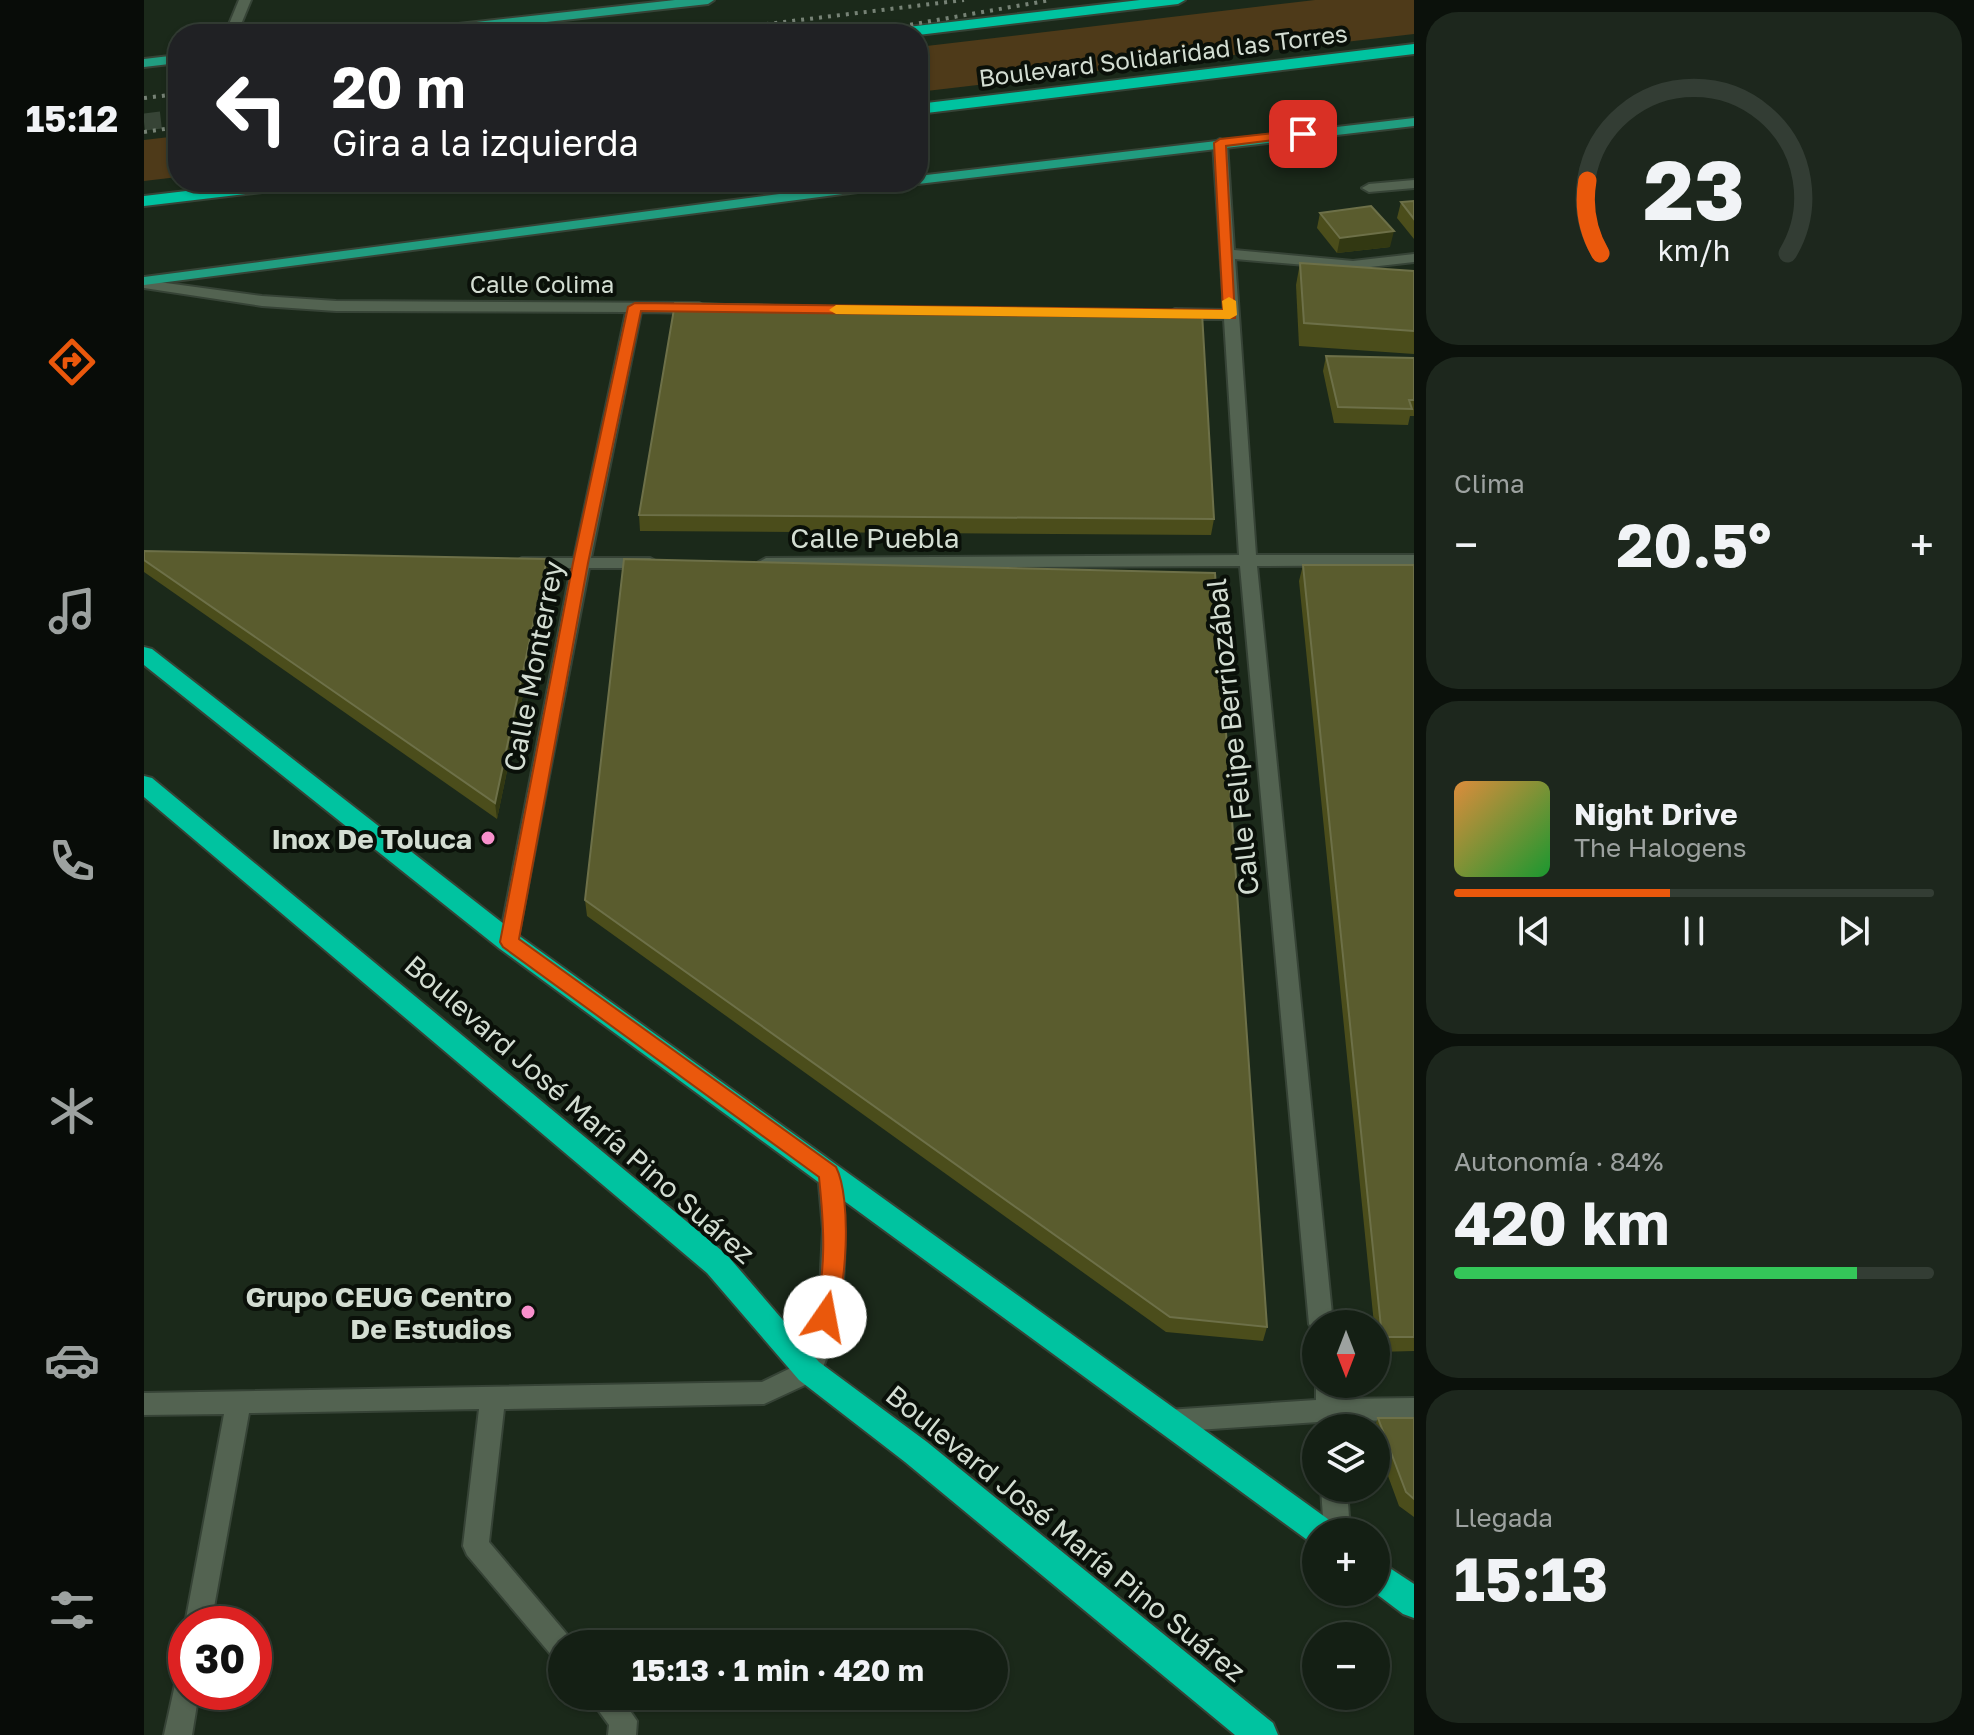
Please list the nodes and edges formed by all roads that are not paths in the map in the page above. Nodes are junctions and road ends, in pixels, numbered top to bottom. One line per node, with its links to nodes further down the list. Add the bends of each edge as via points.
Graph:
1 (245, 0): 6 (street)
2 (708, 0): 7 (main road)
3 (1140, 0): 5 (highway)
4 (1178, 0): 5 (highway, Boulevard Solidaridad las Torres)
5 (1088, 11): 8 (highway, Boulevard Solidaridad las Torres)
6 (235, 24)
7 (493, 24)
8 (928, 30)
9 (1414, 51): 12 (highway, Boulevard Solidaridad las Torres)
10 (168, 60): 11 (main road)
11 (144, 63)
12 (928, 108)
13 (1414, 122): 14 (main road)
14 (1220, 143): 15 (main road); 21 (street, Calle Felipe Berriozábal)
15 (928, 179)
16 (1414, 184): 17 (street)
17 (1369, 188)
18 (220, 192): 20 (highway)
19 (828, 192): 23 (main road)
20 (144, 201)
21 (1226, 254): 22 (street, via 1353,265); 27 (street, Calle Felipe Berriozábal)
22 (1414, 258)
23 (144, 282): 24 (street, Calle Colima, via 262,301 336,306)
24 (635, 307): 25 (street, Calle Colima); 30 (street, Calle Monterrey)
25 (713, 308)
26 (1151, 314): 27 (street)
27 (1230, 315): 33 (street, Calle Felipe Berriozábal)
28 (1414, 560): 33 (street, Calle Puebla)
29 (503, 563): 30 (street)
30 (581, 563): 31 (street); 36 (street, Calle Monterrey)
31 (676, 563)
32 (755, 563): 33 (street, Calle Puebla)
33 (1248, 563): 38 (street, Calle Felipe Berriozábal)
34 (144, 654): 36 (highway)
35 (144, 784): 39 (highway, Boulevard José María Pino Suárez, via 717,1264)
36 (509, 942): 37 (highway)
37 (829, 1173): 39 (street, via 835,1229 832,1290); 46 (highway)
38 (1320, 1310)
39 (809, 1371): 40 (street, via 764,1393); 56 (highway, Boulevard José María Pino Suárez, via 916,1452)
40 (493, 1399): 41 (street); 51 (street, via 476,1546)
41 (238, 1403): 42 (street); 50 (street)
42 (144, 1404)
43 (1414, 1409): 44 (street)
44 (1372, 1414)
45 (1302, 1419): 46 (street)
46 (1167, 1421): 47 (highway)
47 (1302, 1518)
48 (1390, 1585): 49 (highway)
49 (1414, 1603)
50 (201, 1606)
51 (548, 1631)
52 (182, 1710): 54 (street)
53 (614, 1710): 55 (street, via 623,1721)
54 (178, 1735)
55 (622, 1735)
56 (1261, 1735)

